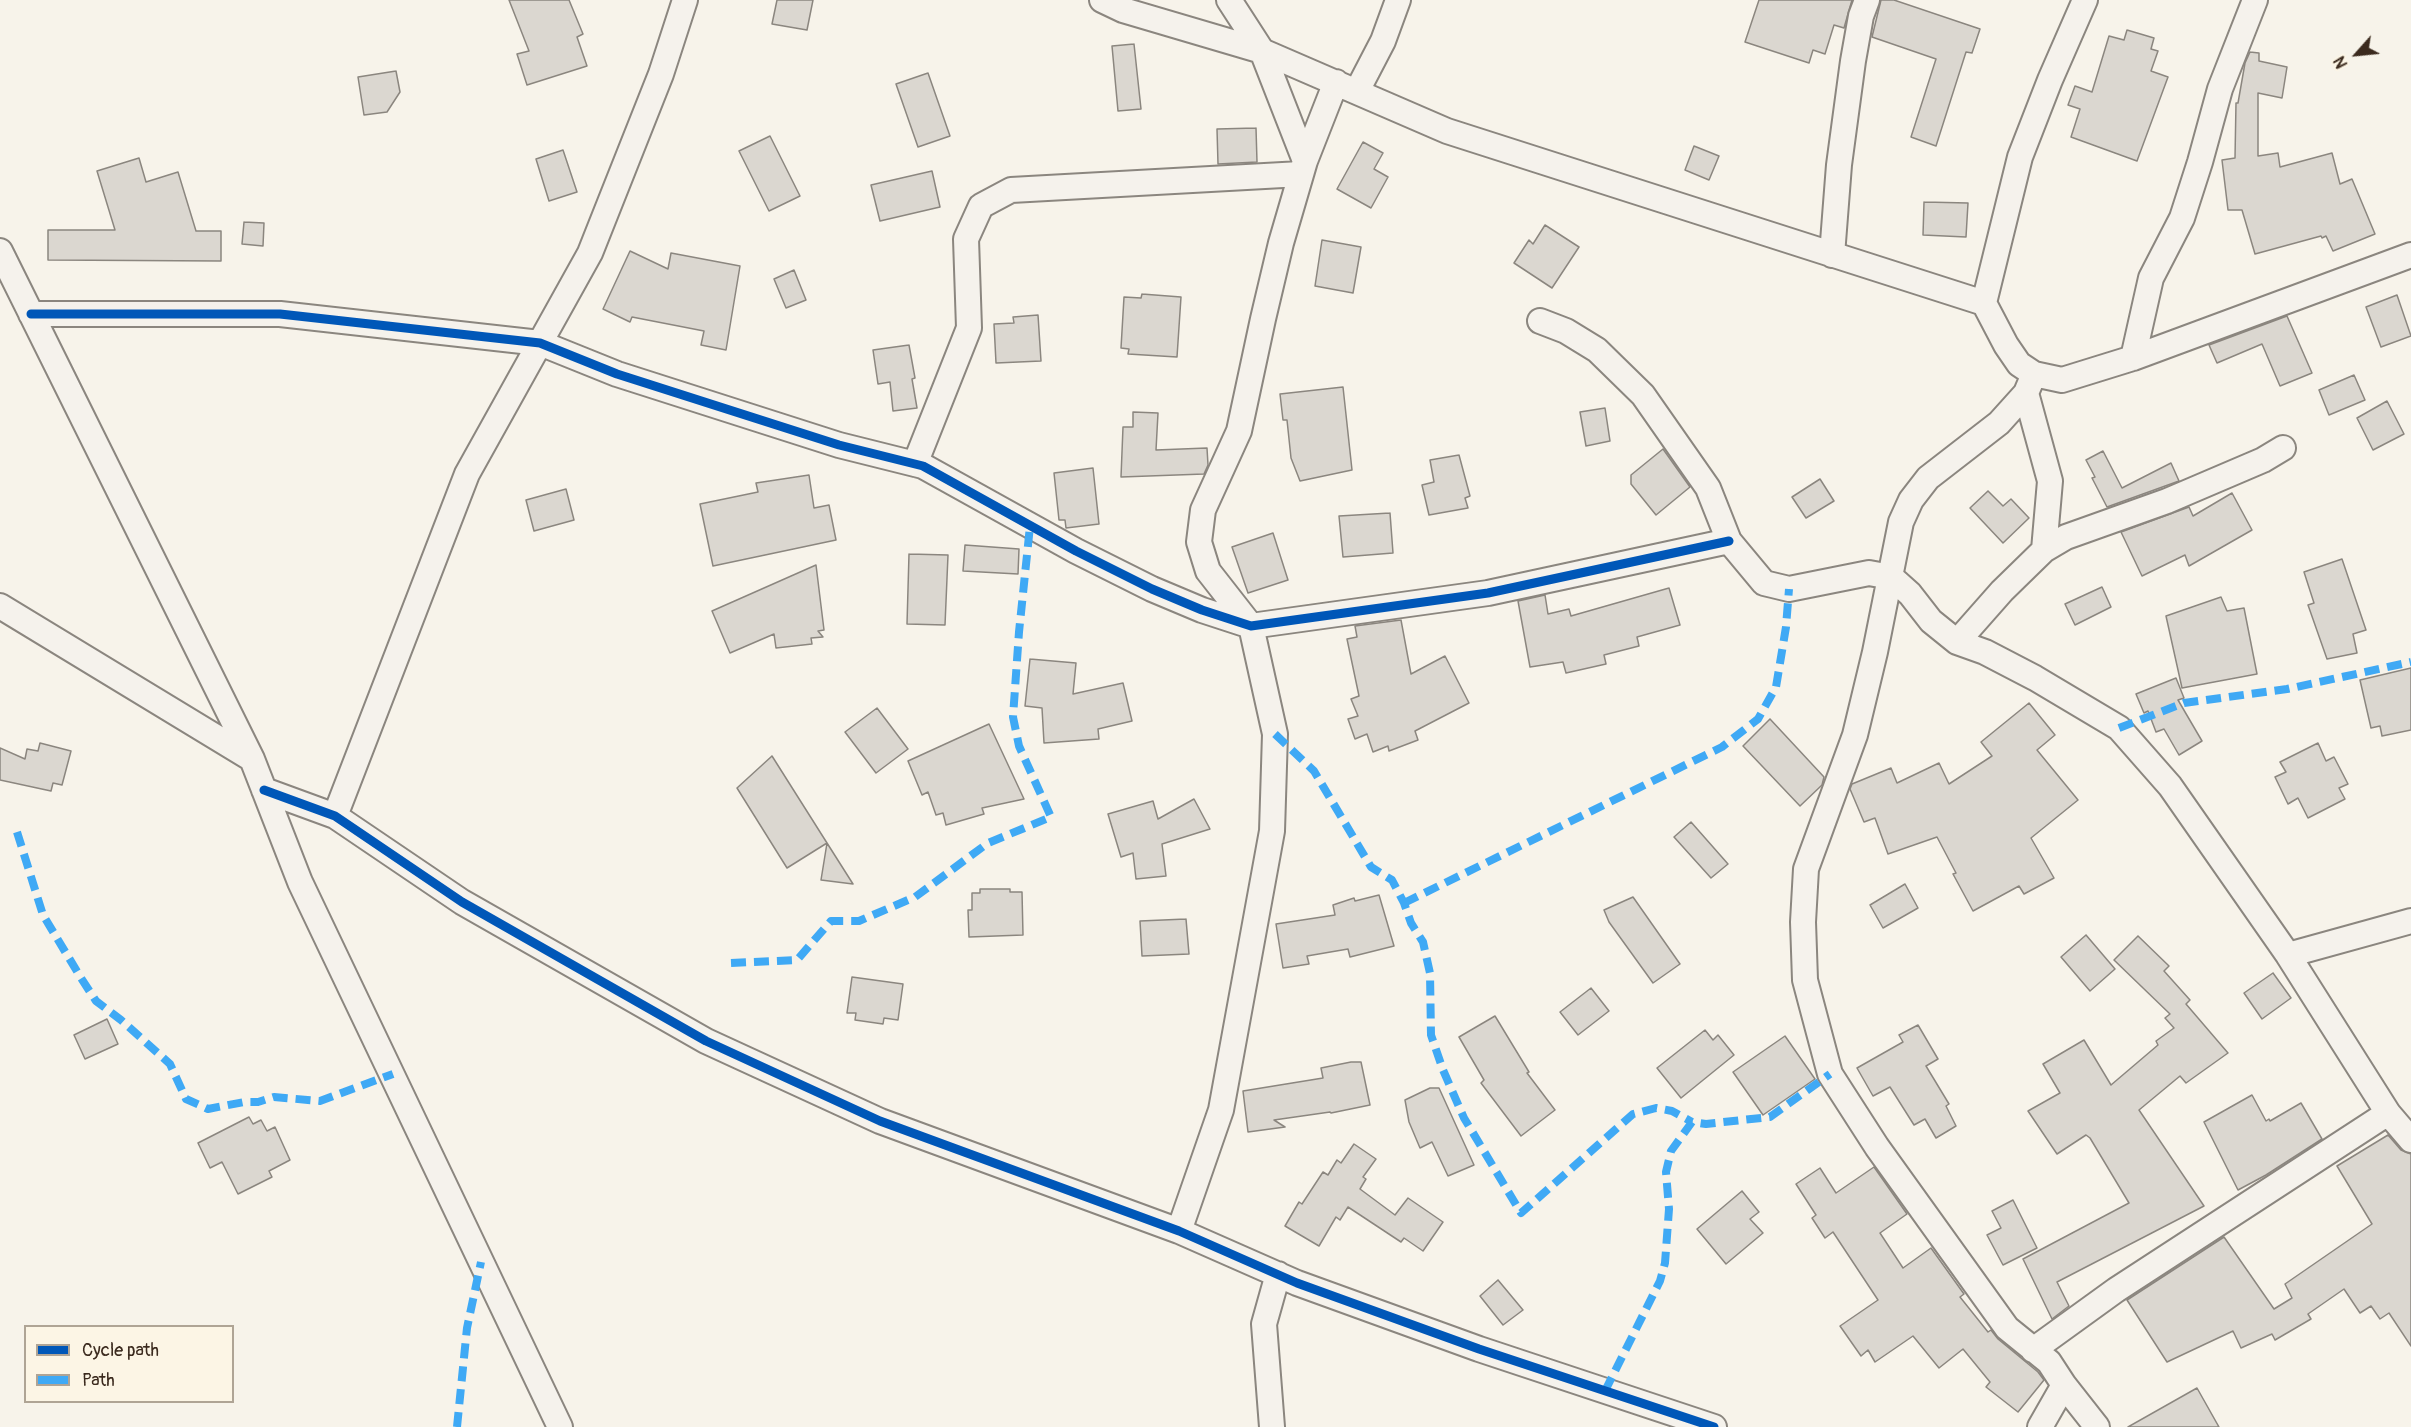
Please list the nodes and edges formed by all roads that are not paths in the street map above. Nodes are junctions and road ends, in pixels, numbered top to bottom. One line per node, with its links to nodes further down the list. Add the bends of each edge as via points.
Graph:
1 (685, 0): 17 (street, via 661,74 590,253)
2 (1102, 0): 8 (street)
3 (1229, 0): 8 (street)
4 (1398, 0): 9 (street, via 1383,41)
5 (1867, 0): 12 (street, via 1851,73)
6 (2085, 0): 14 (street, via 2020,157)
7 (2255, 0): 18 (street, via 2220,89 2182,218 2151,278)
8 (1262, 51): 9 (street); 10 (street)
9 (1346, 87): 10 (street); 12 (street, via 1447,131)
10 (1303, 168): 21 (street, via 1011,190 981,206 966,239 969,328); 26 (street, via 1263,319 1239,431 1203,510 1199,542 1208,571)
11 (0, 251): 15 (street)
12 (1832, 255): 14 (street)
13 (2411, 255): 18 (street)
14 (1984, 303): 19 (street)
15 (31, 314): 17 (street, via 280,314); 28 (street)
16 (1540, 321): 22 (street, via 1597,350 1643,394 1708,488)
17 (540, 343): 21 (street, via 617,374 839,445); 30 (street, via 467,474)
18 (2133, 358): 19 (street, via 2062,380)
19 (2030, 384): 23 (street, via 2050,481); 24 (street, via 1999,423 1928,478 1911,500 1901,522)
20 (2283, 448): 23 (street, via 2167,501 2066,537)
21 (915, 464): 26 (street, via 1152,589)
22 (1729, 541): 24 (street, via 1764,583 1789,589 1869,573); 26 (street, via 1488,592)
23 (2044, 549): 27 (street)
24 (1891, 577): 27 (street, via 1931,621); 37 (street, via 1855,735 1806,869 1805,980 1830,1074 1877,1148 2007,1328)
25 (0, 606): 28 (street)
26 (1251, 626): 35 (street, via 1275,734 1272,831 1221,1110)
27 (1957, 642): 32 (street, via 2035,678 2119,728 2170,786)
28 (252, 759): 29 (street)
29 (264, 790): 30 (street); 39 (street, via 300,882)
30 (335, 816): 35 (street, via 462,902 706,1041 880,1121)
31 (2411, 921): 32 (street)
32 (2288, 955): 33 (street)
33 (2388, 1113): 34 (street); 37 (street, via 2116,1290)
34 (2411, 1140)
35 (1179, 1232): 36 (street)
36 (1278, 1274): 40 (street, via 1264,1324); 41 (street, via 1479,1349)
37 (2033, 1350): 38 (street, via 2049,1362)
38 (2064, 1385): 42 (street); 43 (street)
39 (560, 1427)
40 (1272, 1427)
41 (1714, 1427)
42 (2040, 1427)
43 (2097, 1427)

